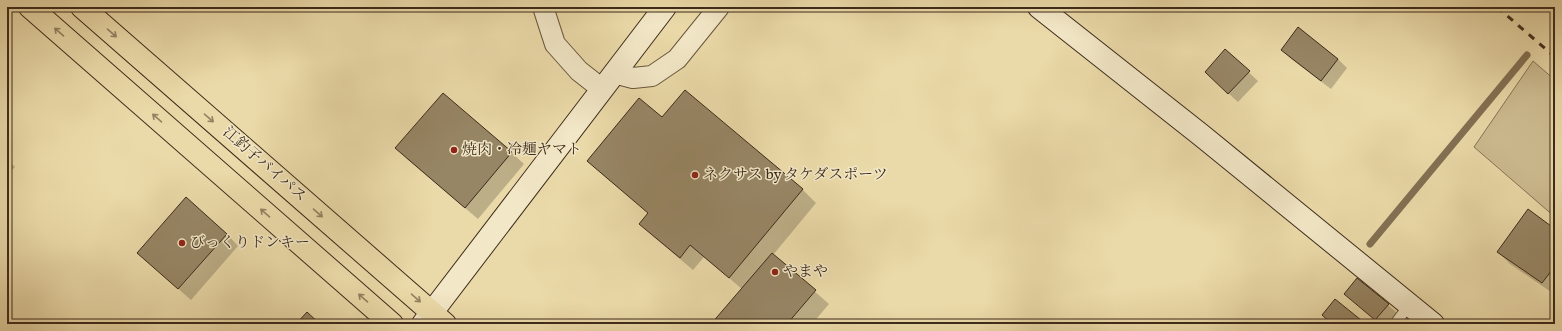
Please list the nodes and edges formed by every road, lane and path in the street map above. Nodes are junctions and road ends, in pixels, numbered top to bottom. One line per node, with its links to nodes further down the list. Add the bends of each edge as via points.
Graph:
1 (30, 7): 10 (highway, one-way to 1)
2 (82, 7): 9 (highway, 江釣子バイパス, one-way to 9)
3 (546, 7): 7 (street, via 544,10 556,44 579,71)
4 (665, 7): 7 (street)
5 (719, 7): 7 (street, via 678,59 652,76)
6 (1039, 7): 8 (street)
7 (608, 81): 9 (street)
8 (1410, 305): 11 (lane); 12 (street)
9 (433, 320)
10 (392, 324)
11 (1395, 324)
12 (1433, 324)

